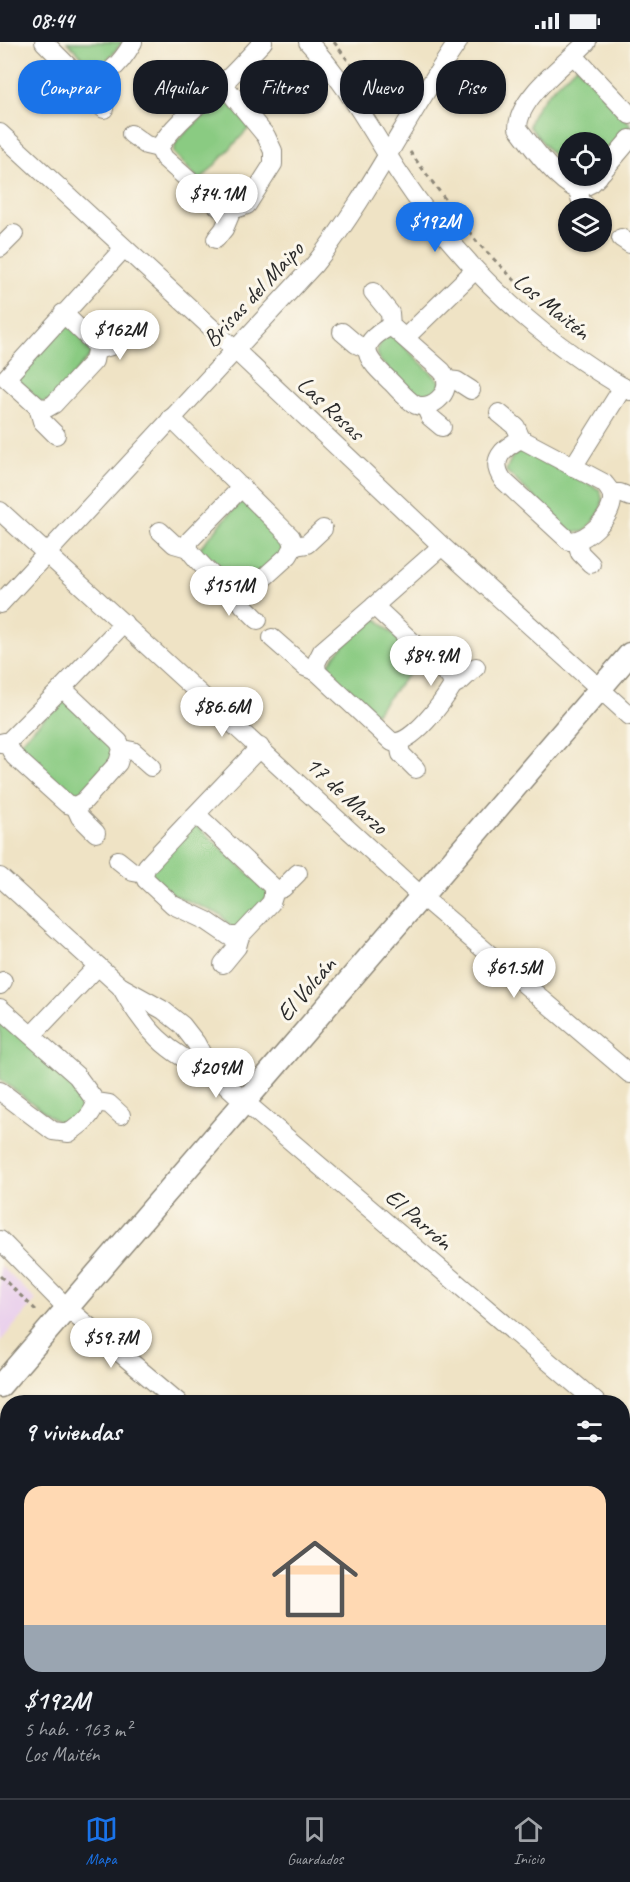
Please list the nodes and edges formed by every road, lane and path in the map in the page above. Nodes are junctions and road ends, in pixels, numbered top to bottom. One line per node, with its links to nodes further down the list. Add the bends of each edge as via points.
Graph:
1 (44, 42): 9 (street)
2 (133, 42): 10 (street)
3 (263, 42): 12 (street)
4 (308, 42): 21 (street, Los Maitén, via 352,97)
5 (334, 42): 11 (path)
6 (458, 42): 18 (street, Brisas del Maipo)
7 (587, 42): 8 (street)
8 (574, 56): 15 (street); 24 (street, via 535,92 518,118 518,128 561,179)
9 (62, 60)
10 (120, 60)
11 (347, 60)
12 (228, 79)
13 (228, 90): 26 (street, via 266,136 273,151 273,164 247,205)
14 (188, 114): 20 (street)
15 (630, 116)
16 (0, 132): 30 (street, Las Rosas)
17 (131, 134): 20 (street, via 146,145)
18 (399, 136): 21 (street, Brisas del Maipo); 33 (path, via 477,242)
19 (630, 139): 22 (street)
20 (159, 148): 26 (street, via 164,159 220,208)
21 (388, 155): 31 (street, Los Maitén, via 440,230); 40 (street, Brisas del Maipo, via 320,257)
22 (612, 160)
23 (586, 186): 24 (street)
24 (578, 190): 25 (street)
25 (580, 198)
26 (232, 210): 28 (street)
27 (14, 234): 29 (street)
28 (216, 239)
29 (0, 248)
30 (124, 248): 34 (street); 40 (street, Las Rosas)
31 (475, 270): 36 (street); 43 (street, Los Maitén, via 530,322)
32 (373, 292): 36 (street, via 390,313)
33 (540, 306)
34 (63, 313): 39 (street, via 94,343); 41 (street)
35 (342, 332): 38 (street)
36 (398, 332): 38 (street, via 372,338); 42 (street)
37 (122, 334): 39 (street, via 111,346)
38 (367, 349): 45 (street, via 374,366 415,404)
39 (96, 350): 46 (street, via 94,362 54,404)
40 (235, 350): 48 (street, Brisas del Maipo); 61 (street, Las Rosas)
41 (3, 377): 46 (street)
42 (447, 380): 44 (street); 45 (street, via 437,402)
43 (626, 389): 52 (street)
44 (471, 390)
45 (425, 406): 49 (street, via 430,417)
46 (38, 407): 50 (street, via 42,420)
47 (499, 413): 51 (street, via 516,427)
48 (171, 418): 53 (street); 63 (street, Brisas del Maipo)
49 (442, 427)
50 (56, 435)
51 (521, 439): 52 (street); 59 (street, via 500,454 497,472 569,541)
52 (573, 467): 54 (street, via 604,483)
53 (242, 487): 60 (street, via 291,537); 62 (street, via 190,540)
54 (612, 494): 55 (street); 59 (street, via 606,516 589,536)
55 (630, 497)
56 (0, 510): 63 (street, 17 de Marzo)
57 (323, 529): 60 (street, via 307,544)
58 (160, 531): 62 (street, via 174,544)
59 (577, 542): 64 (street, via 580,553)
60 (294, 546): 65 (street, via 248,592)
61 (442, 546): 67 (street); 76 (street, Las Rosas)
62 (188, 548): 65 (street, via 195,559)
63 (47, 553): 66 (street, Brisas del Maipo); 69 (street, 17 de Marzo)
64 (591, 564)
65 (239, 593): 68 (street, via 243,605)
66 (0, 604)
67 (374, 606): 73 (street, via 322,651 316,663); 74 (street, via 450,677)
68 (258, 620)
69 (124, 623): 75 (street); 80 (street, 17 de Marzo)
70 (272, 638): 73 (street, via 305,667)
71 (630, 654): 76 (street, El Volcán)
72 (476, 667): 74 (street)
73 (317, 672): 79 (street, via 392,742)
74 (453, 686): 79 (street, via 411,737)
75 (62, 688): 78 (street); 81 (street)
76 (599, 690): 77 (street, Las Rosas); 92 (street, El Volcán)
77 (630, 716)
78 (4, 742): 84 (street, via 67,804)
79 (399, 743): 83 (street, via 401,753)
80 (260, 747): 85 (street); 92 (street, 17 de Marzo)
81 (122, 749): 82 (street, via 133,752); 84 (street, via 118,763)
82 (151, 767)
83 (416, 769)
84 (75, 806): 86 (street)
85 (196, 814): 89 (street); 91 (street)
86 (96, 833)
87 (118, 860): 89 (street, via 133,872)
88 (298, 873): 91 (street)
89 (144, 874): 93 (street, via 173,905 229,936)
90 (0, 877): 95 (street, El Parrón)
91 (274, 891): 93 (street, via 271,903)
92 (421, 896): 100 (street, 17 de Marzo); 103 (street, El Volcán)
93 (240, 936): 94 (street, via 237,947)
94 (223, 964)
95 (98, 966): 96 (street, El Parrón); 98 (street)
96 (120, 986): 99 (street, El Parrón, via 155,1037 187,1060); 99 (street, El Parrón, via 182,1025)
97 (0, 1008): 98 (street)
98 (32, 1035): 102 (street, via 77,1076)
99 (211, 1071): 103 (street, El Parrón)
100 (630, 1074)
101 (0, 1091): 102 (street, via 53,1131 69,1133 86,1121)
102 (96, 1102): 104 (street, via 110,1104)
103 (245, 1102): 107 (street, El Volcán); 111 (street, El Parrón)
104 (121, 1115)
105 (0, 1240): 107 (street)
106 (0, 1276): 108 (path)
107 (67, 1308): 108 (street, El Volcán); 110 (street)
108 (52, 1325): 109 (street, El Volcán)
109 (0, 1386)
110 (170, 1395)
111 (588, 1395)

